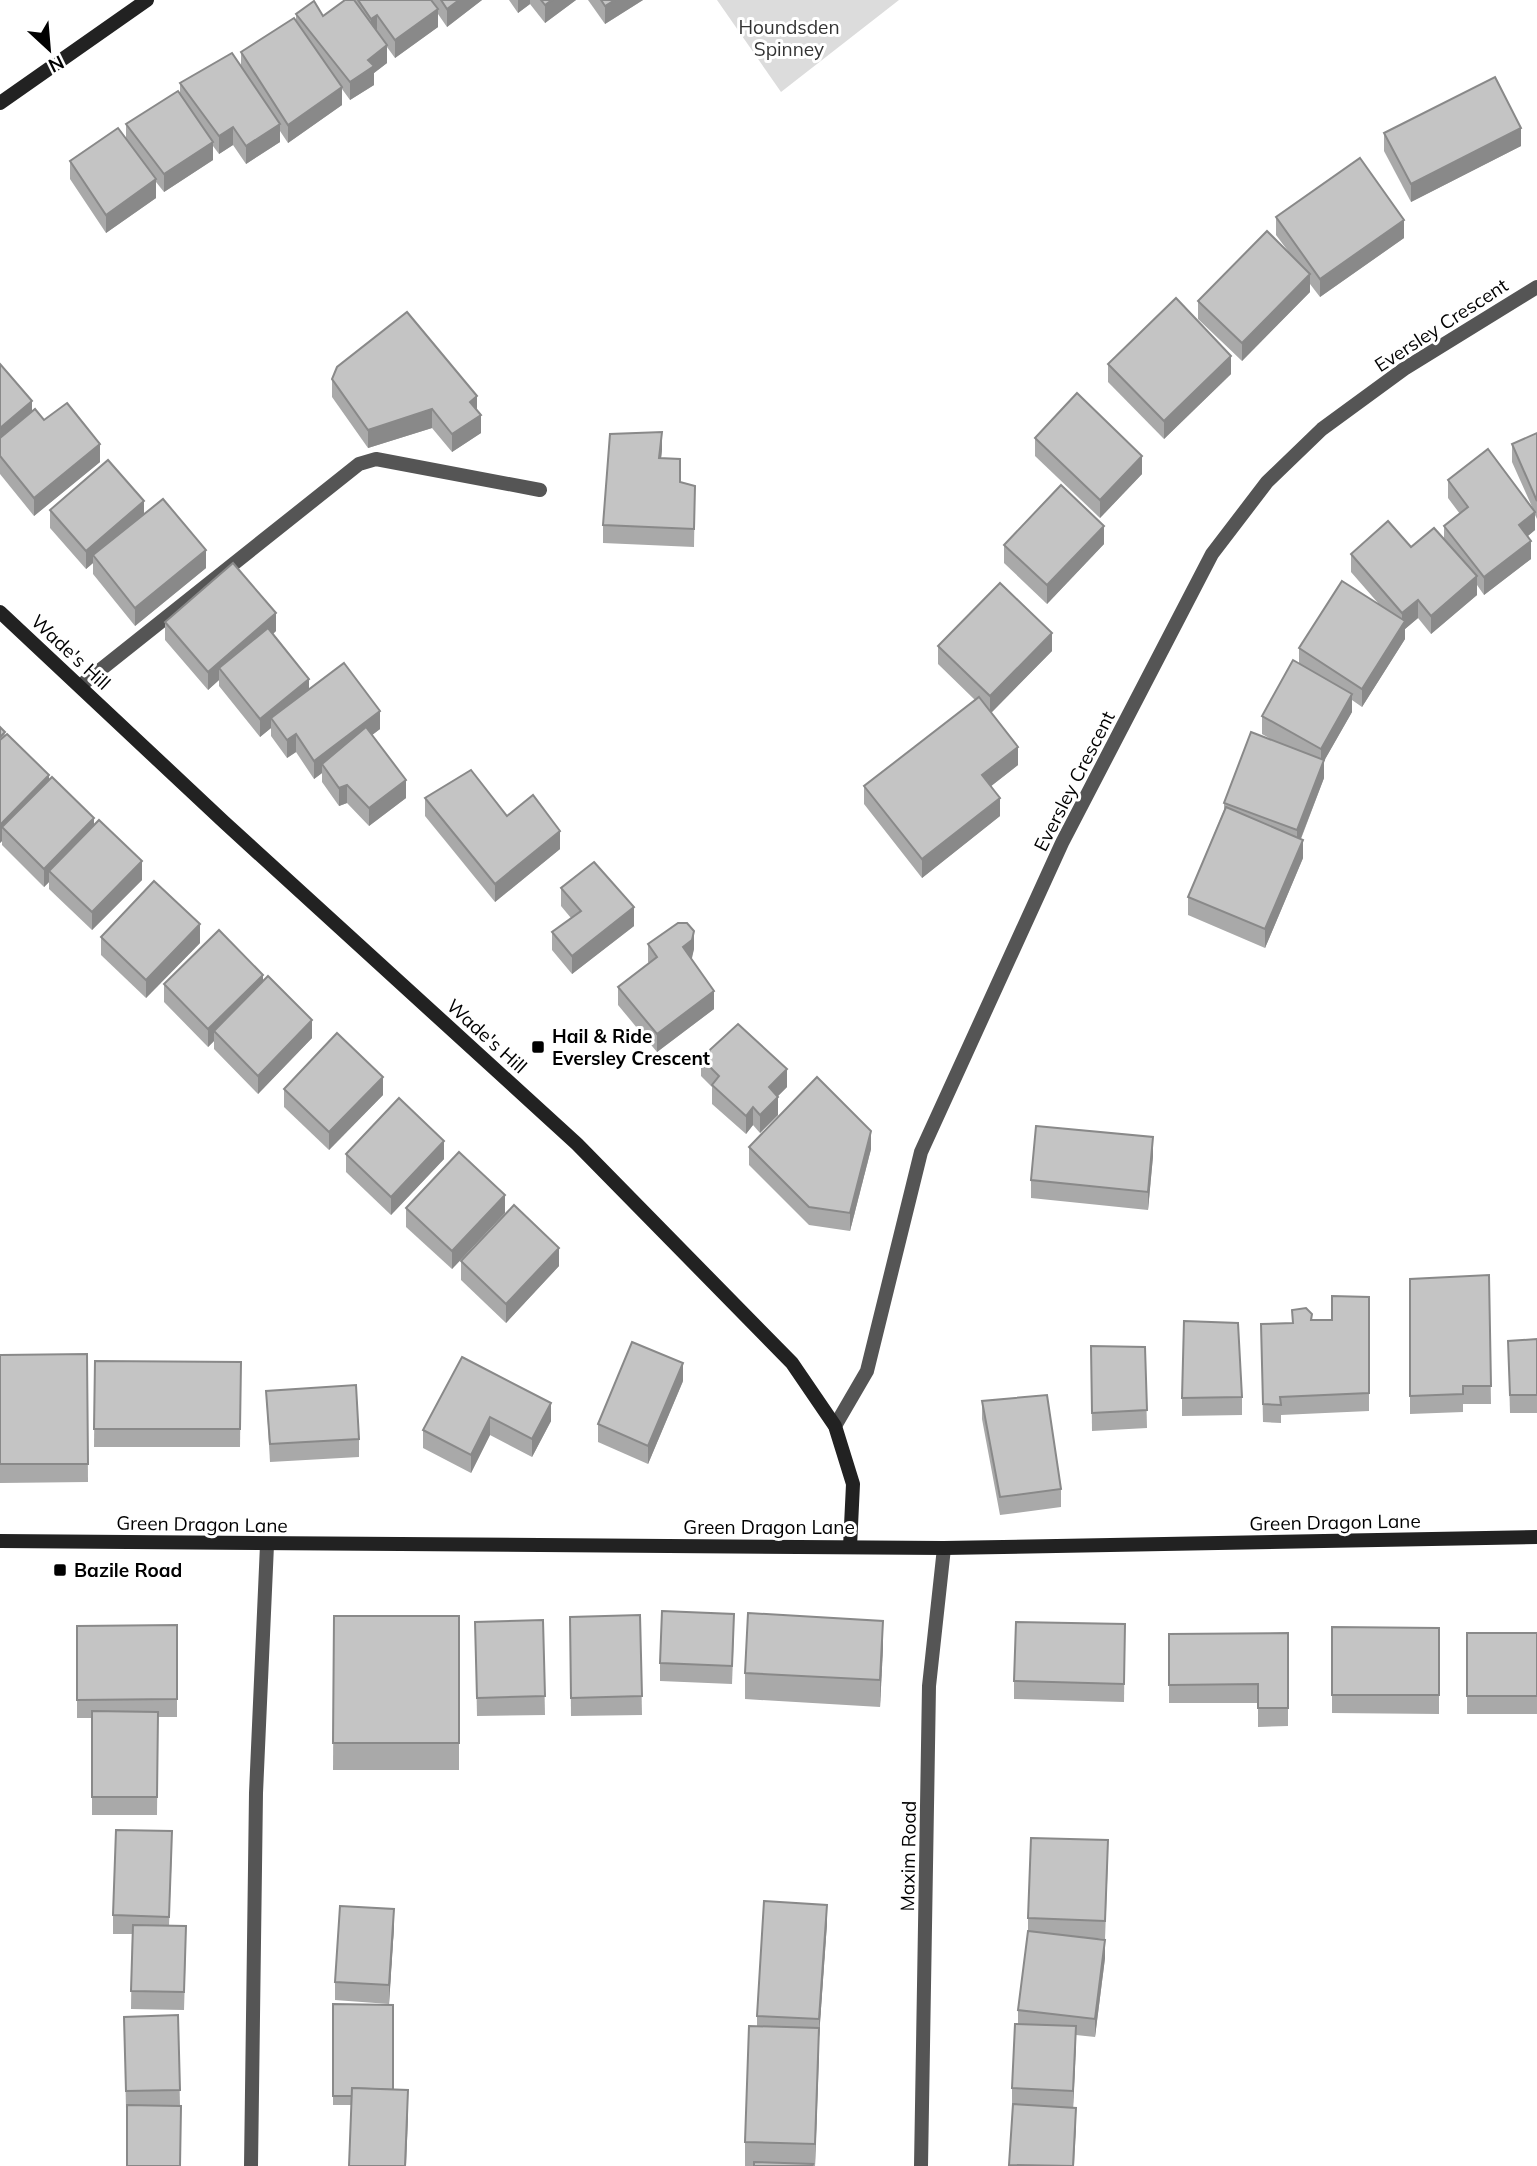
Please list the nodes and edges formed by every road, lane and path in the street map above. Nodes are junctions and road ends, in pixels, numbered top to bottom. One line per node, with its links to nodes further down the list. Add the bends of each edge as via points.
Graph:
1 (147, 0): 2 (street)
2 (0, 103)
3 (1537, 287): 7 (street, Eversley Crescent, via 1405,369 1322,429 1267,482 1212,554 1062,843 921,1152 867,1371)
4 (540, 489): 6 (street, via 376,458 359,464)
5 (0, 612): 6 (street, Wade's Hill)
6 (80, 686): 7 (street, Wade's Hill, via 577,1144 792,1363)
7 (835, 1426): 11 (street, Wade's Hill, via 853,1485)
8 (1537, 1537): 12 (street, Green Dragon Lane)
9 (0, 1541): 10 (street, Green Dragon Lane)
10 (267, 1545): 11 (street, Green Dragon Lane); 13 (street, via 256,1793)
11 (850, 1546): 12 (street, Green Dragon Lane)
12 (944, 1548): 14 (street, Maxim Road, via 929,1686)
13 (251, 2166)
14 (921, 2166)

